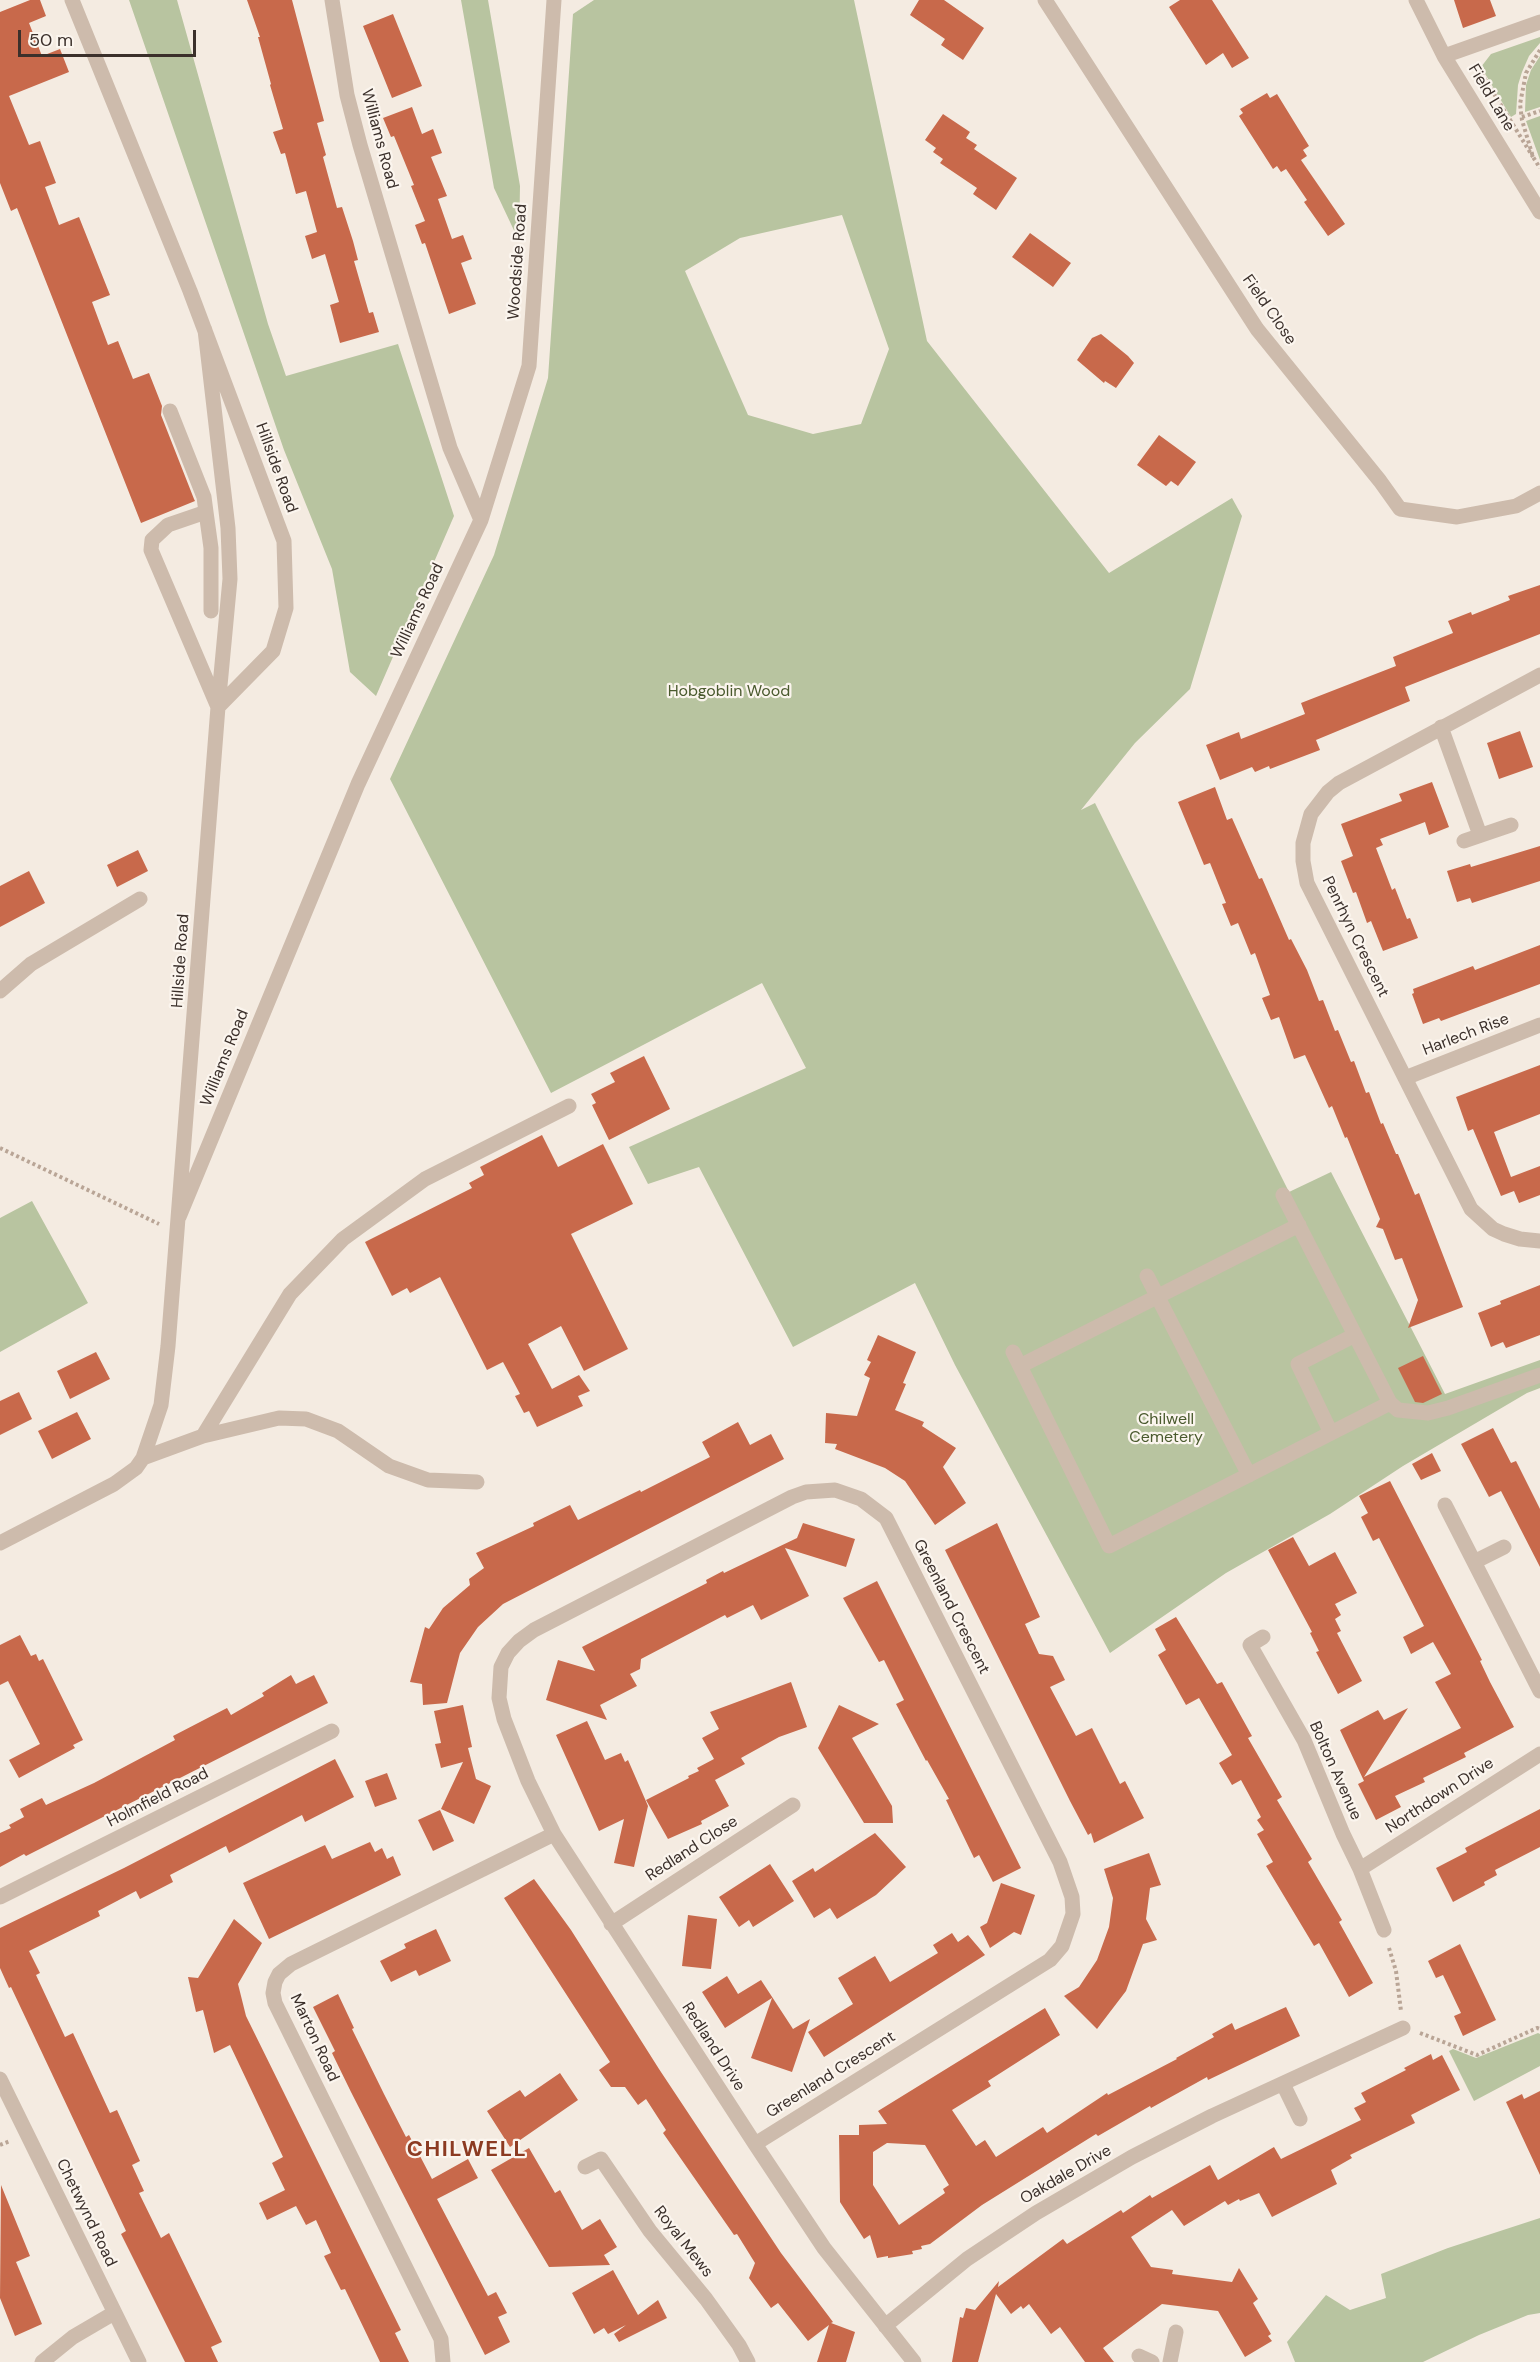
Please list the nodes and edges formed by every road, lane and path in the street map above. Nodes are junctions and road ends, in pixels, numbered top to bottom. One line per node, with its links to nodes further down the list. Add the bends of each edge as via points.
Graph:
1 (72, 0): 15 (street, Hillside Road)
2 (332, 0): 19 (street, Williams Road, via 347,95 360,145 450,448)
3 (554, 0): 19 (street, Woodside Road, via 529,366)
4 (1046, 0): 17 (street, Field Close, via 1257,329 1400,509 1457,517 1516,506)
5 (1416, 0): 9 (street, Field Lane)
6 (1540, 22): 7 (street)
7 (1466, 48): 9 (street); 12 (path)
8 (1540, 50): 11 (path, via 1522,85)
9 (1444, 56): 14 (street, Field Lane)
10 (1540, 111): 11 (path)
11 (1522, 117): 12 (path)
12 (1533, 157): 13 (path)
13 (1540, 168)
14 (1540, 212)
15 (205, 330): 22 (street, Hillside Road, via 230,569); 22 (street, Hillside Road, via 284,541 286,608 273,651)
16 (170, 411): 18 (street, via 204,497)
17 (1540, 494)
18 (206, 512): 20 (street, via 211,548); 22 (street, via 168,525 152,540 152,550)
19 (481, 520): 34 (street, Williams Road, via 358,784)
20 (211, 611)
21 (1540, 675): 23 (street, Penrhyn Crescent)
22 (218, 707): 34 (street, Hillside Road)
23 (1441, 728): 25 (street); 30 (street, Penrhyn Crescent, via 1328,792 1311,814 1303,843 1307,883)
24 (1511, 825): 25 (street)
25 (1480, 835): 26 (street)
26 (1464, 841)
27 (140, 899): 28 (street, via 31,964)
28 (0, 991)
29 (1540, 1025): 30 (street, Harlech Rise)
30 (1405, 1078): 36 (street, Penrhyn Crescent, via 1471,1209 1493,1229 1520,1239)
31 (569, 1106): 43 (street, via 425,1179 343,1239 290,1294)
32 (0, 1149): 34 (path)
33 (1283, 1195): 35 (street)
34 (179, 1225): 44 (street, Hillside Road, via 161,1405)
35 (1299, 1225): 38 (street); 39 (street)
36 (1540, 1241)
37 (1147, 1276): 38 (street)
38 (1158, 1296): 45 (street); 45 (street, via 1017,1359 1109,1546)
39 (1355, 1335): 41 (street); 42 (street, via 1298,1364)
40 (1540, 1375): 41 (street, via 1428,1413 1398,1410)
41 (1390, 1403): 42 (street)
42 (1331, 1434): 45 (street)
43 (203, 1436): 44 (street); 46 (street, via 279,1418 306,1419 338,1431 389,1466 428,1480)
44 (143, 1458): 48 (street, via 114,1484)
45 (1248, 1475)
46 (477, 1482)
47 (1445, 1505): 50 (street)
48 (0, 1544)
49 (1504, 1547): 50 (street)
50 (1474, 1562): 52 (street)
51 (1263, 1637): 57 (street, Bolton Avenue, via 1250,1645 1304,1740)
52 (1540, 1691)
53 (332, 1731): 58 (street, Holmfield Road)
54 (1540, 1754): 57 (street, Northdown Drive)
55 (793, 1805): 59 (street, Redland Close)
56 (554, 1834): 59 (street, Redland Drive); 66 (street, Greenland Crescent, via 528,1781 499,1698 501,1667 519,1641 807,1492 846,1493 873,1506 886,1518 1060,1862 1072,1897 1073,1914 1062,1946 1050,1960); 73 (street, Marton Road, via 291,1964 279,1974 273,1994 441,2339)
57 (1360, 1869): 60 (street, Bolton Avenue)
58 (0, 1898)
59 (611, 1924): 66 (street, Redland Drive)
60 (1384, 1930): 61 (path, via 1396,1971)
61 (1403, 2028): 62 (path, via 1477,2055); 64 (street, Oakdale Drive)
62 (1540, 2029)
63 (0, 2079): 68 (street, Chetwynd Road)
64 (1283, 2084): 65 (street); 69 (street, Oakdale Drive, via 1132,2157 1036,2213 967,2259)
65 (1300, 2119)
66 (755, 2144): 69 (street, Redland Drive, via 824,2248)
67 (585, 2167): 74 (street, Royal Mews, via 601,2159)
68 (114, 2313): 71 (street, via 73,2337); 72 (street, Chetwynd Road)
69 (885, 2326): 75 (street, Redland Drive)
70 (1176, 2332): 76 (street)
71 (42, 2362)
72 (139, 2362)
73 (444, 2362)
74 (748, 2362)
75 (914, 2362)
76 (1170, 2362)

